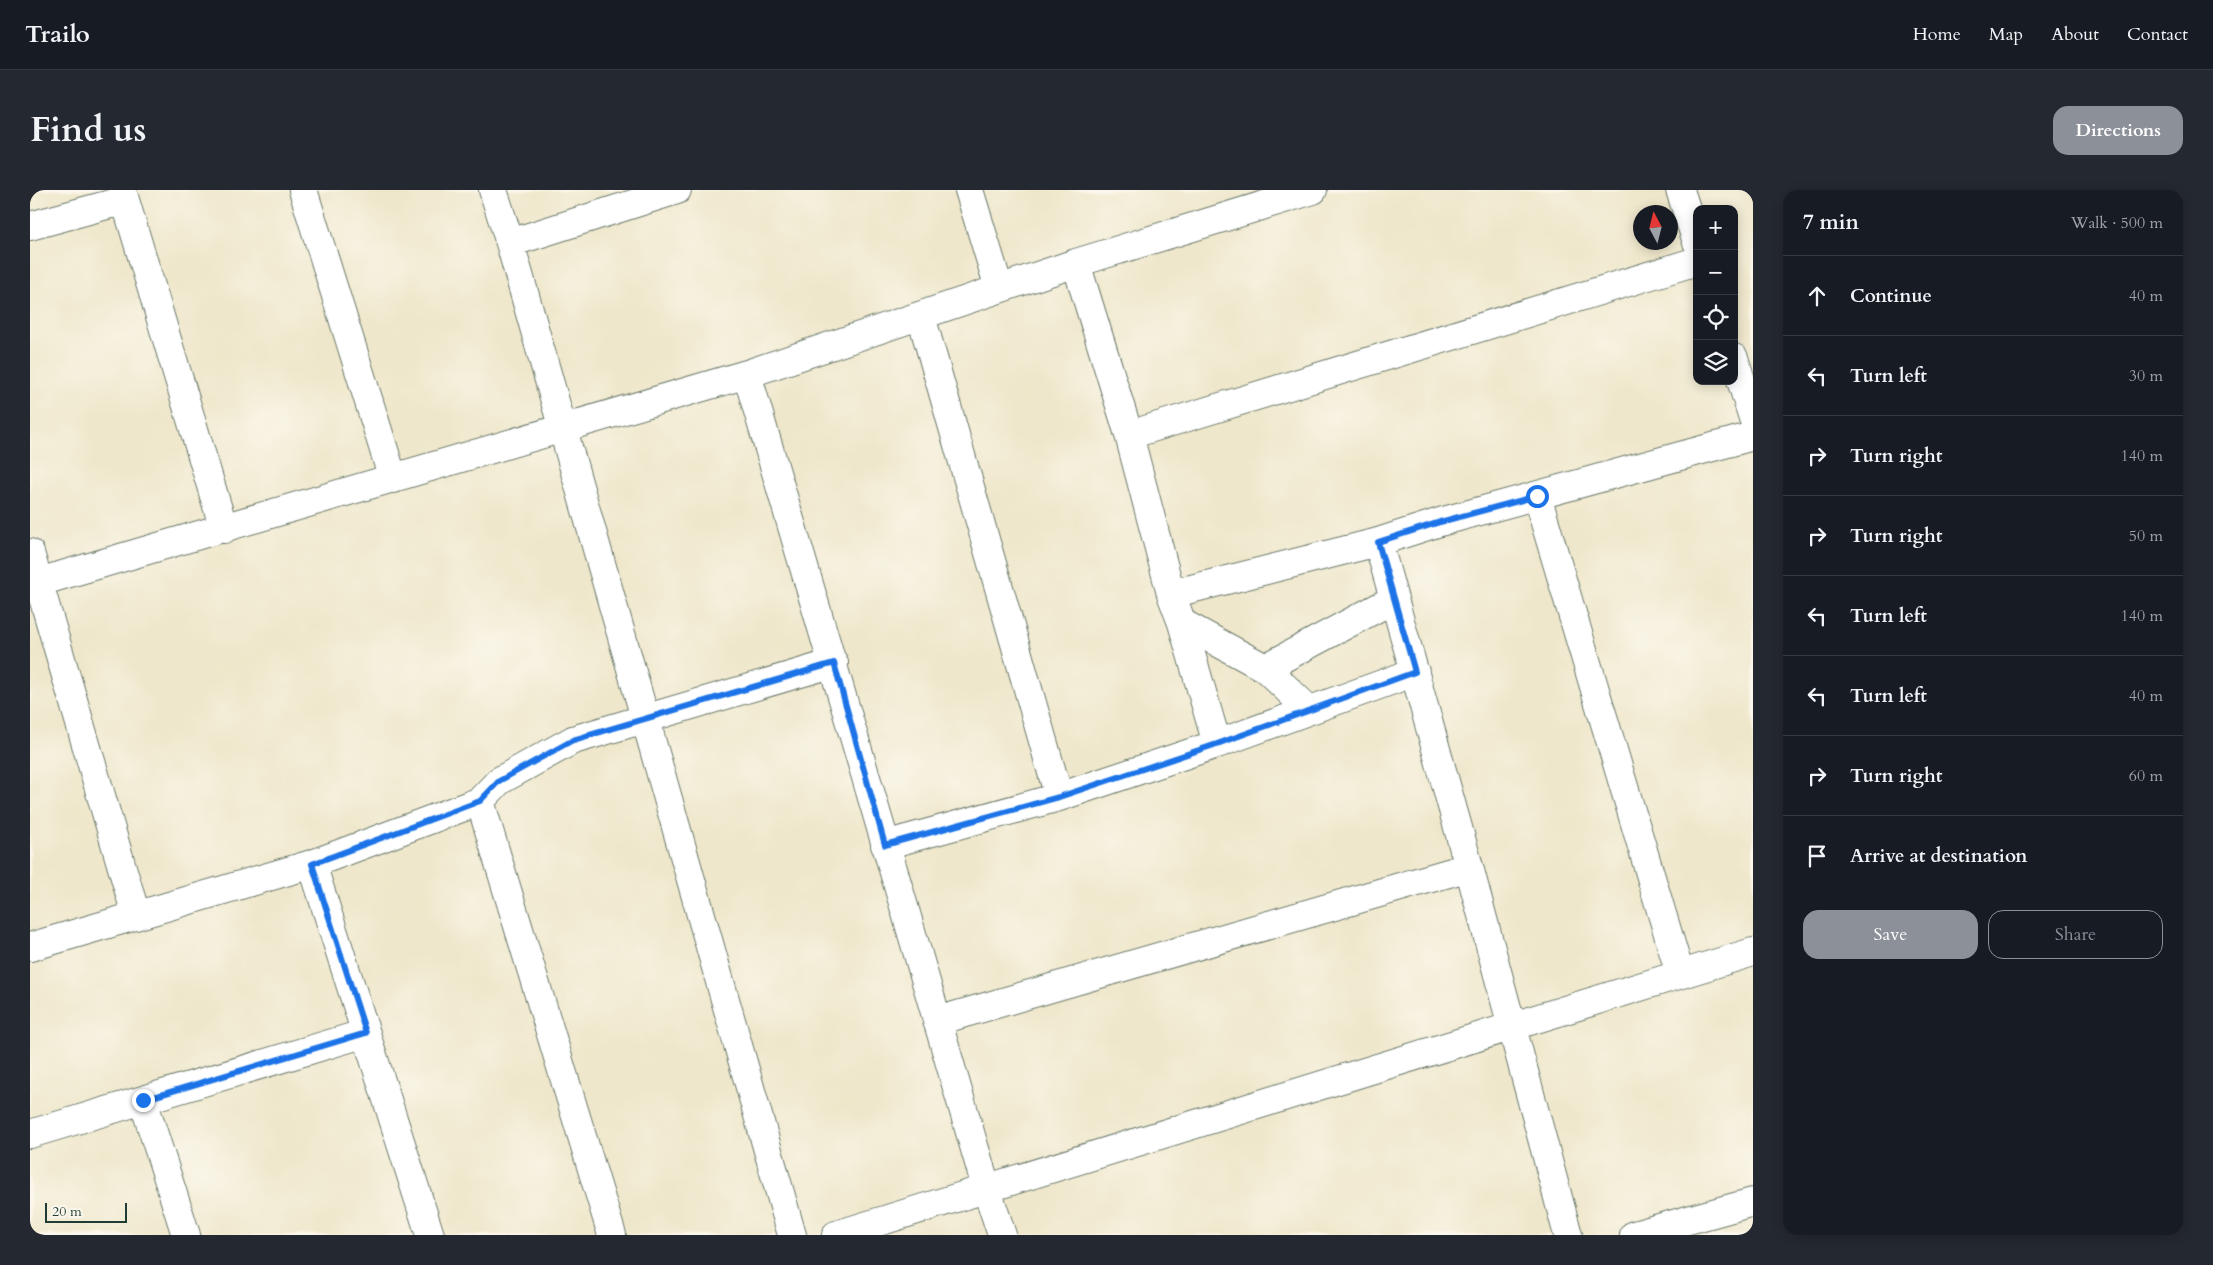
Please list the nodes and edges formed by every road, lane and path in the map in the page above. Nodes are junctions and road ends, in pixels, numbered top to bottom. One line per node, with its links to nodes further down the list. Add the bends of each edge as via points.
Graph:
1 (303, 190): 21 (street)
2 (493, 190): 10 (street)
3 (678, 190): 10 (street)
4 (969, 190): 13 (street)
5 (1313, 190): 12 (street)
6 (1680, 190): 9 (street)
7 (123, 195): 8 (street); 23 (street)
8 (30, 226)
9 (1693, 230)
10 (510, 243): 18 (street)
11 (1693, 262): 19 (street)
12 (1076, 263): 13 (street); 19 (street)
13 (998, 288): 14 (street)
14 (921, 316): 16 (street); 36 (street)
15 (1742, 363): 17 (street)
16 (748, 374): 18 (street); 30 (street)
17 (1753, 418)
18 (562, 430): 21 (street); 34 (street)
19 (1130, 435): 27 (street)
20 (1753, 436): 22 (street)
21 (393, 479): 23 (street)
22 (1537, 496): 24 (street); 44 (street)
23 (224, 528): 26 (street)
24 (1378, 542): 27 (street); 28 (street)
25 (30, 553): 26 (street)
26 (39, 582): 41 (street)
27 (1171, 594): 29 (street)
28 (1394, 600): 31 (street); 32 (street)
29 (1182, 623): 31 (street); 35 (street)
30 (834, 663): 34 (street); 38 (street)
31 (1266, 668): 33 (street)
32 (1415, 672): 33 (street); 40 (street)
33 (1309, 710): 35 (street)
34 (645, 719): 37 (street, via 573,740 499,781); 55 (street)
35 (1217, 744): 36 (street)
36 (1059, 797): 38 (street)
37 (480, 801): 39 (street); 54 (street)
38 (885, 845): 45 (street)
39 (312, 864): 41 (street); 47 (street)
40 (1469, 867): 45 (street); 46 (street)
41 (136, 916): 42 (street)
42 (30, 947)
43 (1753, 952): 44 (street)
44 (1680, 974): 46 (street)
45 (937, 1021): 50 (street)
46 (1512, 1027): 50 (street); 58 (street)
47 (366, 1033): 48 (street); 53 (street)
48 (143, 1100): 49 (street); 52 (street)
49 (30, 1134)
50 (986, 1187): 56 (street); 57 (street)
51 (1753, 1202): 59 (street)
52 (186, 1235)
53 (430, 1235)
54 (612, 1235)
55 (792, 1235)
56 (836, 1235)
57 (1002, 1235)
58 (1568, 1235)
59 (1634, 1235)

